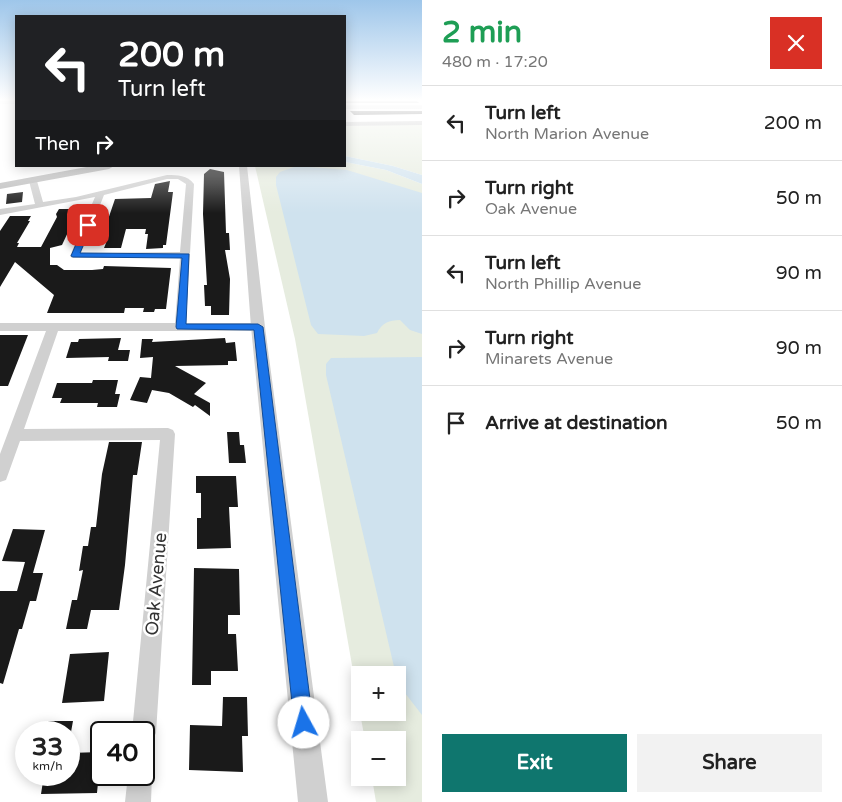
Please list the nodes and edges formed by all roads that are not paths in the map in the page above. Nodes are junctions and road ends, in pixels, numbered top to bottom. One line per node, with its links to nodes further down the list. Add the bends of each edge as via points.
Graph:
1 (81, 167): 5 (main road)
2 (92, 167): 6 (main road)
3 (104, 167): 6 (main road)
4 (242, 167): 15 (street)
5 (0, 180)
6 (32, 181): 7 (main road); 9 (street)
7 (0, 186)
8 (100, 194): 9 (street); 11 (street, via 166,177 184,178 190,184); 11 (street, via 75,256)
9 (40, 206): 10 (street)
10 (0, 212)
11 (186, 255): 14 (street)
12 (0, 327): 13 (street)
13 (53, 327): 14 (street); 16 (street)
14 (180, 327): 15 (street)
15 (258, 327): 21 (street)
16 (15, 435): 17 (street); 18 (street, Oak Avenue, via 168,434)
17 (0, 475)
18 (145, 721)
19 (139, 786): 20 (street)
20 (138, 802)
21 (313, 802)

